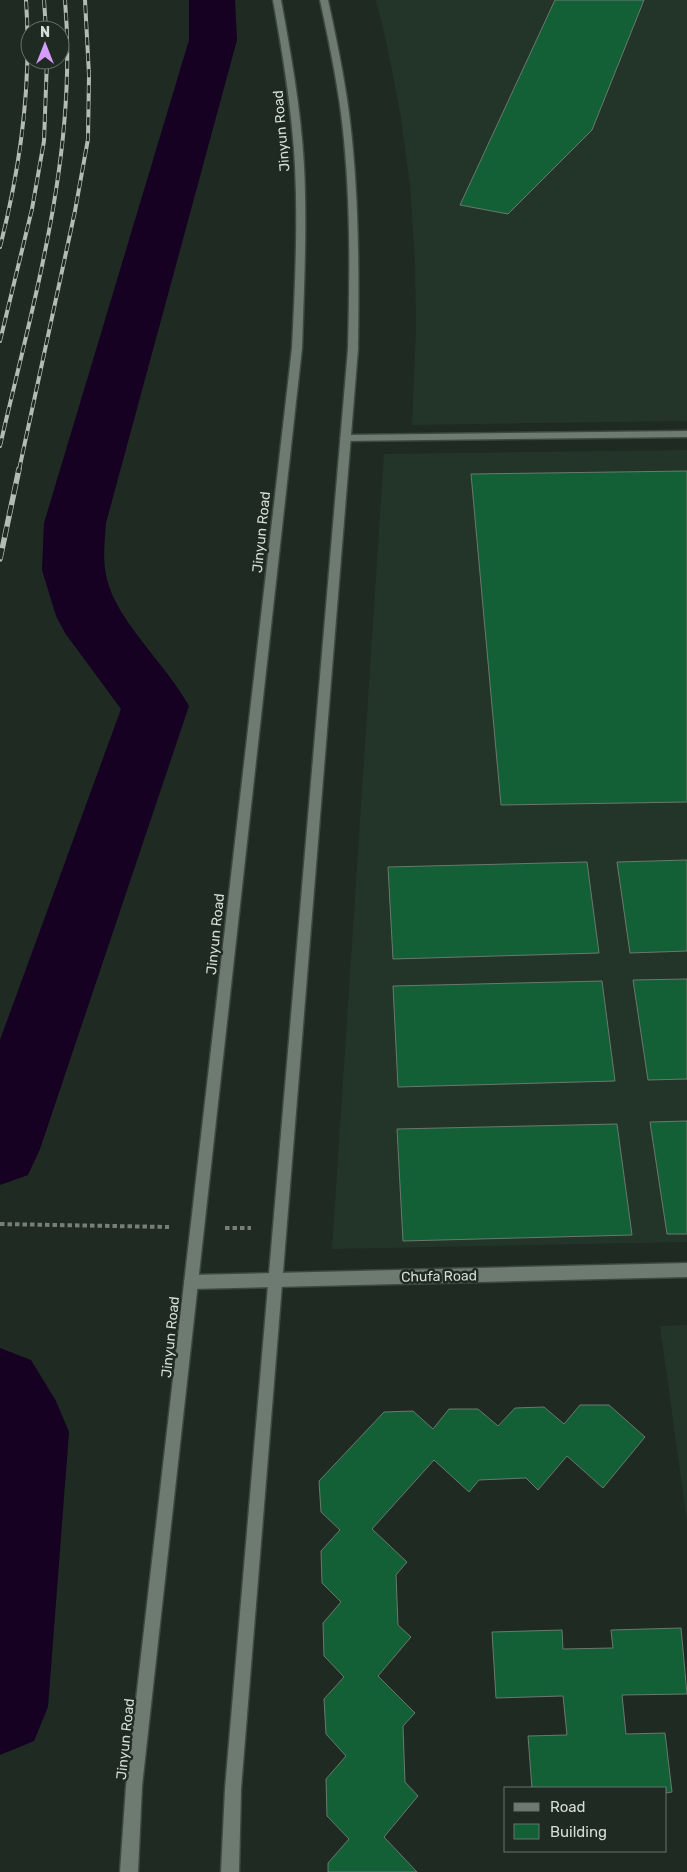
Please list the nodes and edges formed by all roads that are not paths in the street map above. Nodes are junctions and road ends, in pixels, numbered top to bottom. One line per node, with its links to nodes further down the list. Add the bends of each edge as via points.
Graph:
1 (277, 0): 7 (main road, Jinyun Road, via 294,106 300,187 301,264 296,348)
2 (324, 0): 4 (main road, via 345,114 352,186 355,264 353,350)
3 (687, 434): 4 (main road)
4 (345, 438): 6 (main road)
5 (687, 1270): 6 (main road, Chufa Road)
6 (275, 1280): 7 (main road, Chufa Road); 9 (main road, via 233,1789)
7 (191, 1282): 8 (main road, Jinyun Road, via 134,1786)
8 (129, 1872)
9 (230, 1872)

